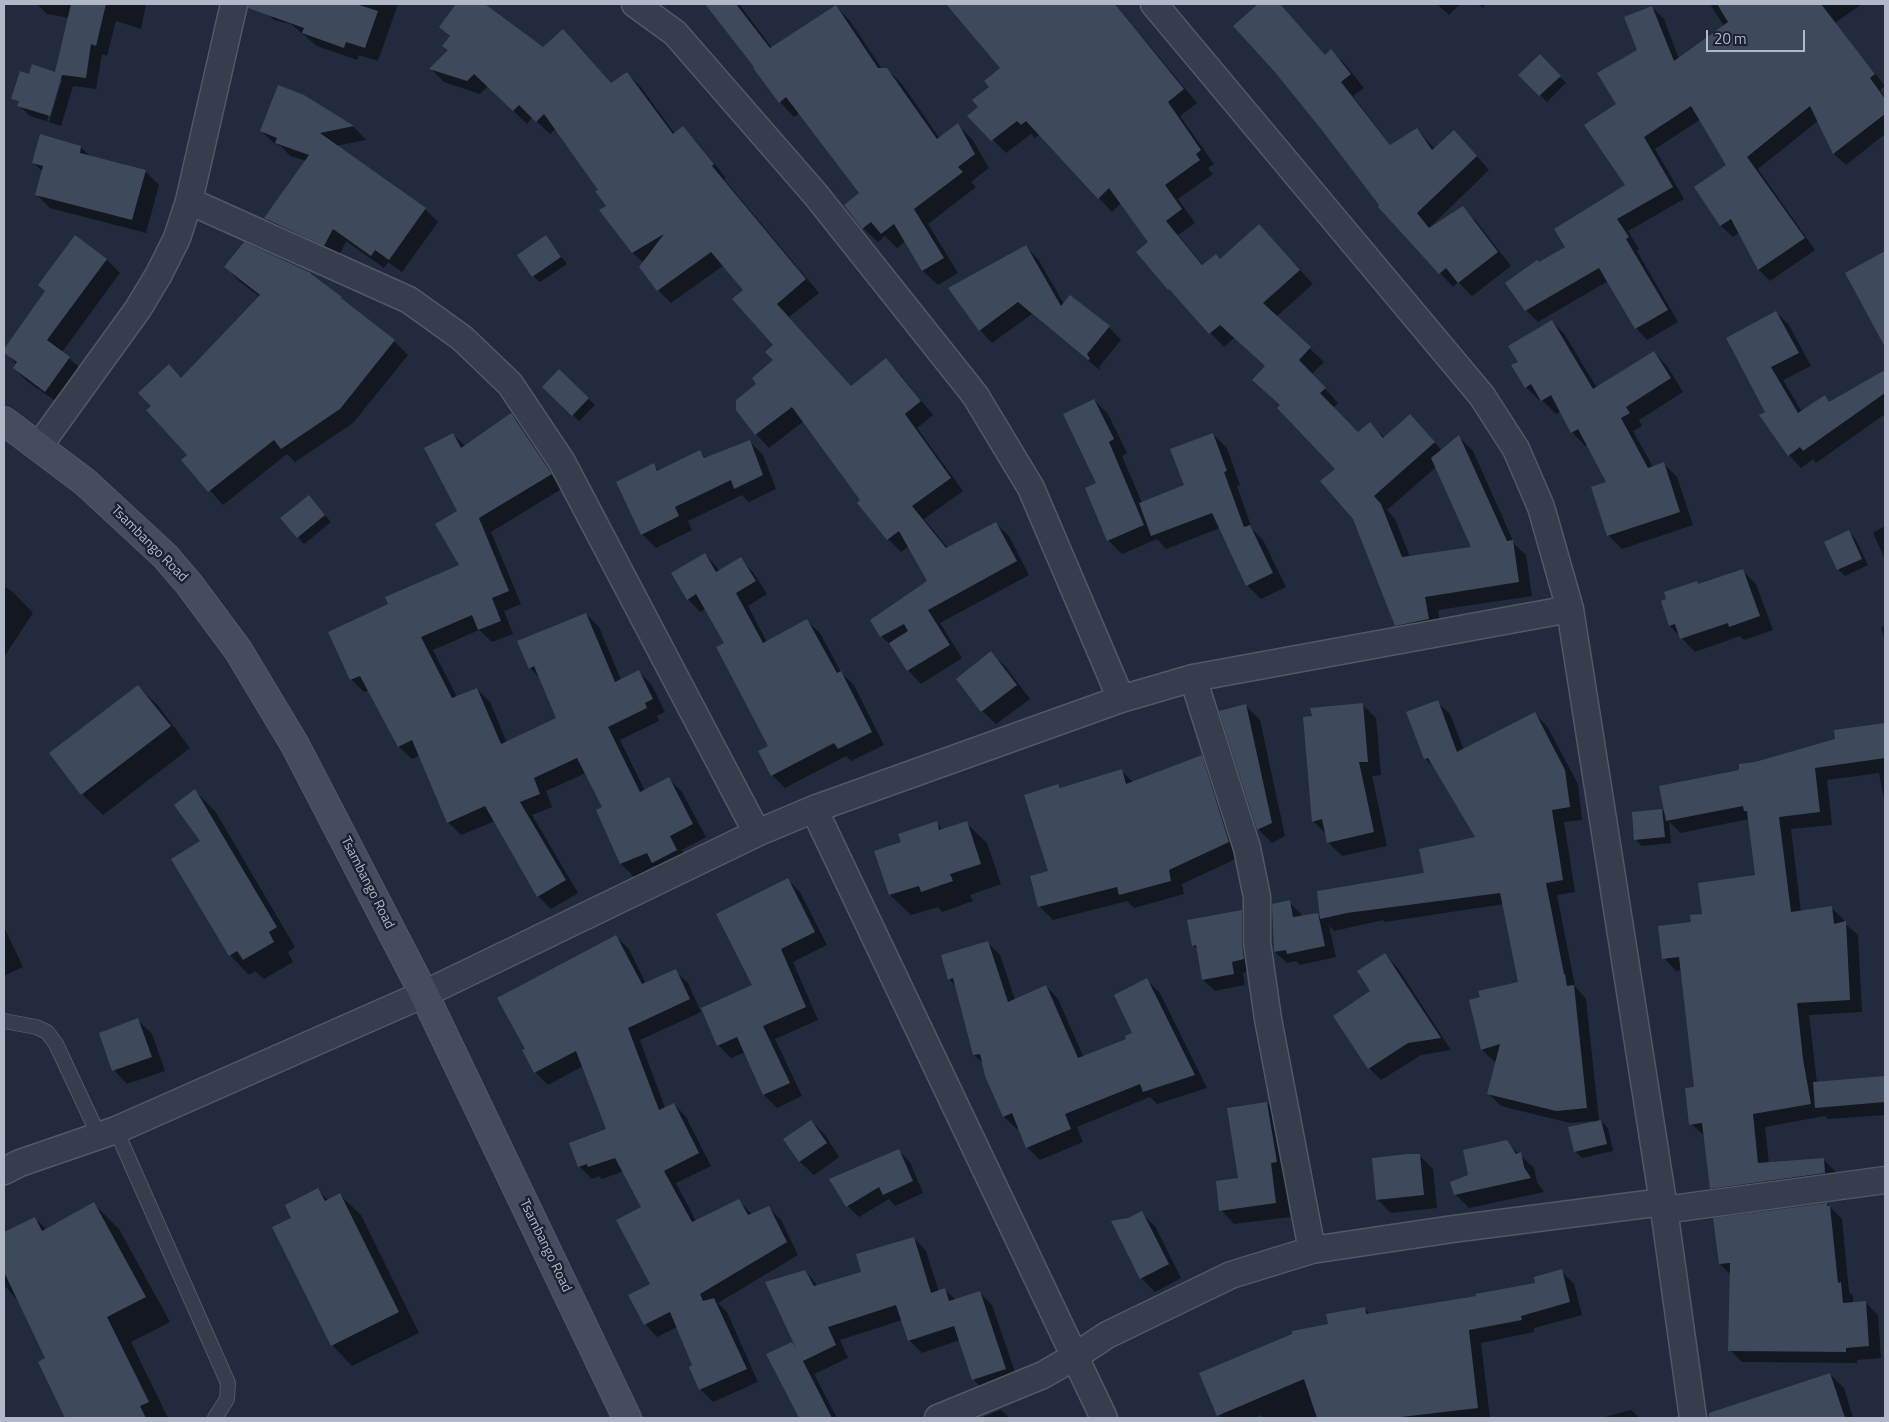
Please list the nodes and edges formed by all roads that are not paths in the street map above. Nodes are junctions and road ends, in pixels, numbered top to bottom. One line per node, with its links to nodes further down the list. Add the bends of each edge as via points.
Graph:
1 (234, 4): 4 (street)
2 (636, 4): 9 (street, via 675,33 810,188 974,395 1030,488)
3 (1154, 4): 7 (street, via 1482,396 1516,449 1541,506)
4 (189, 201): 6 (street, via 177,238 138,310); 11 (street, via 409,300 462,338 510,384 562,462)
5 (4, 421): 6 (street, Tsambango Road)
6 (39, 446): 12 (street, Tsambango Road, via 85,482 165,556 215,617 295,745)
7 (1570, 609): 8 (street); 17 (street)
8 (1193, 678): 9 (street); 18 (street, via 1247,848 1257,897 1257,942 1268,1019)
9 (1121, 699): 10 (street)
10 (814, 809): 11 (street); 19 (street)
11 (757, 833): 12 (street)
12 (424, 994): 14 (street); 21 (street, Tsambango Road)
13 (4, 1021): 14 (lane, via 47,1032)
14 (108, 1133): 15 (street); 20 (lane, via 228,1383 227,1400)
15 (4, 1171)
16 (1885, 1180): 17 (street)
17 (1664, 1206): 18 (street, via 1453,1229); 24 (street)
18 (1312, 1250): 19 (street, via 1232,1275 1107,1334)
19 (1074, 1357): 22 (street, via 1043,1376); 23 (street)
20 (215, 1418)
21 (627, 1418)
22 (938, 1418)
23 (1104, 1418)
24 (1693, 1418)

